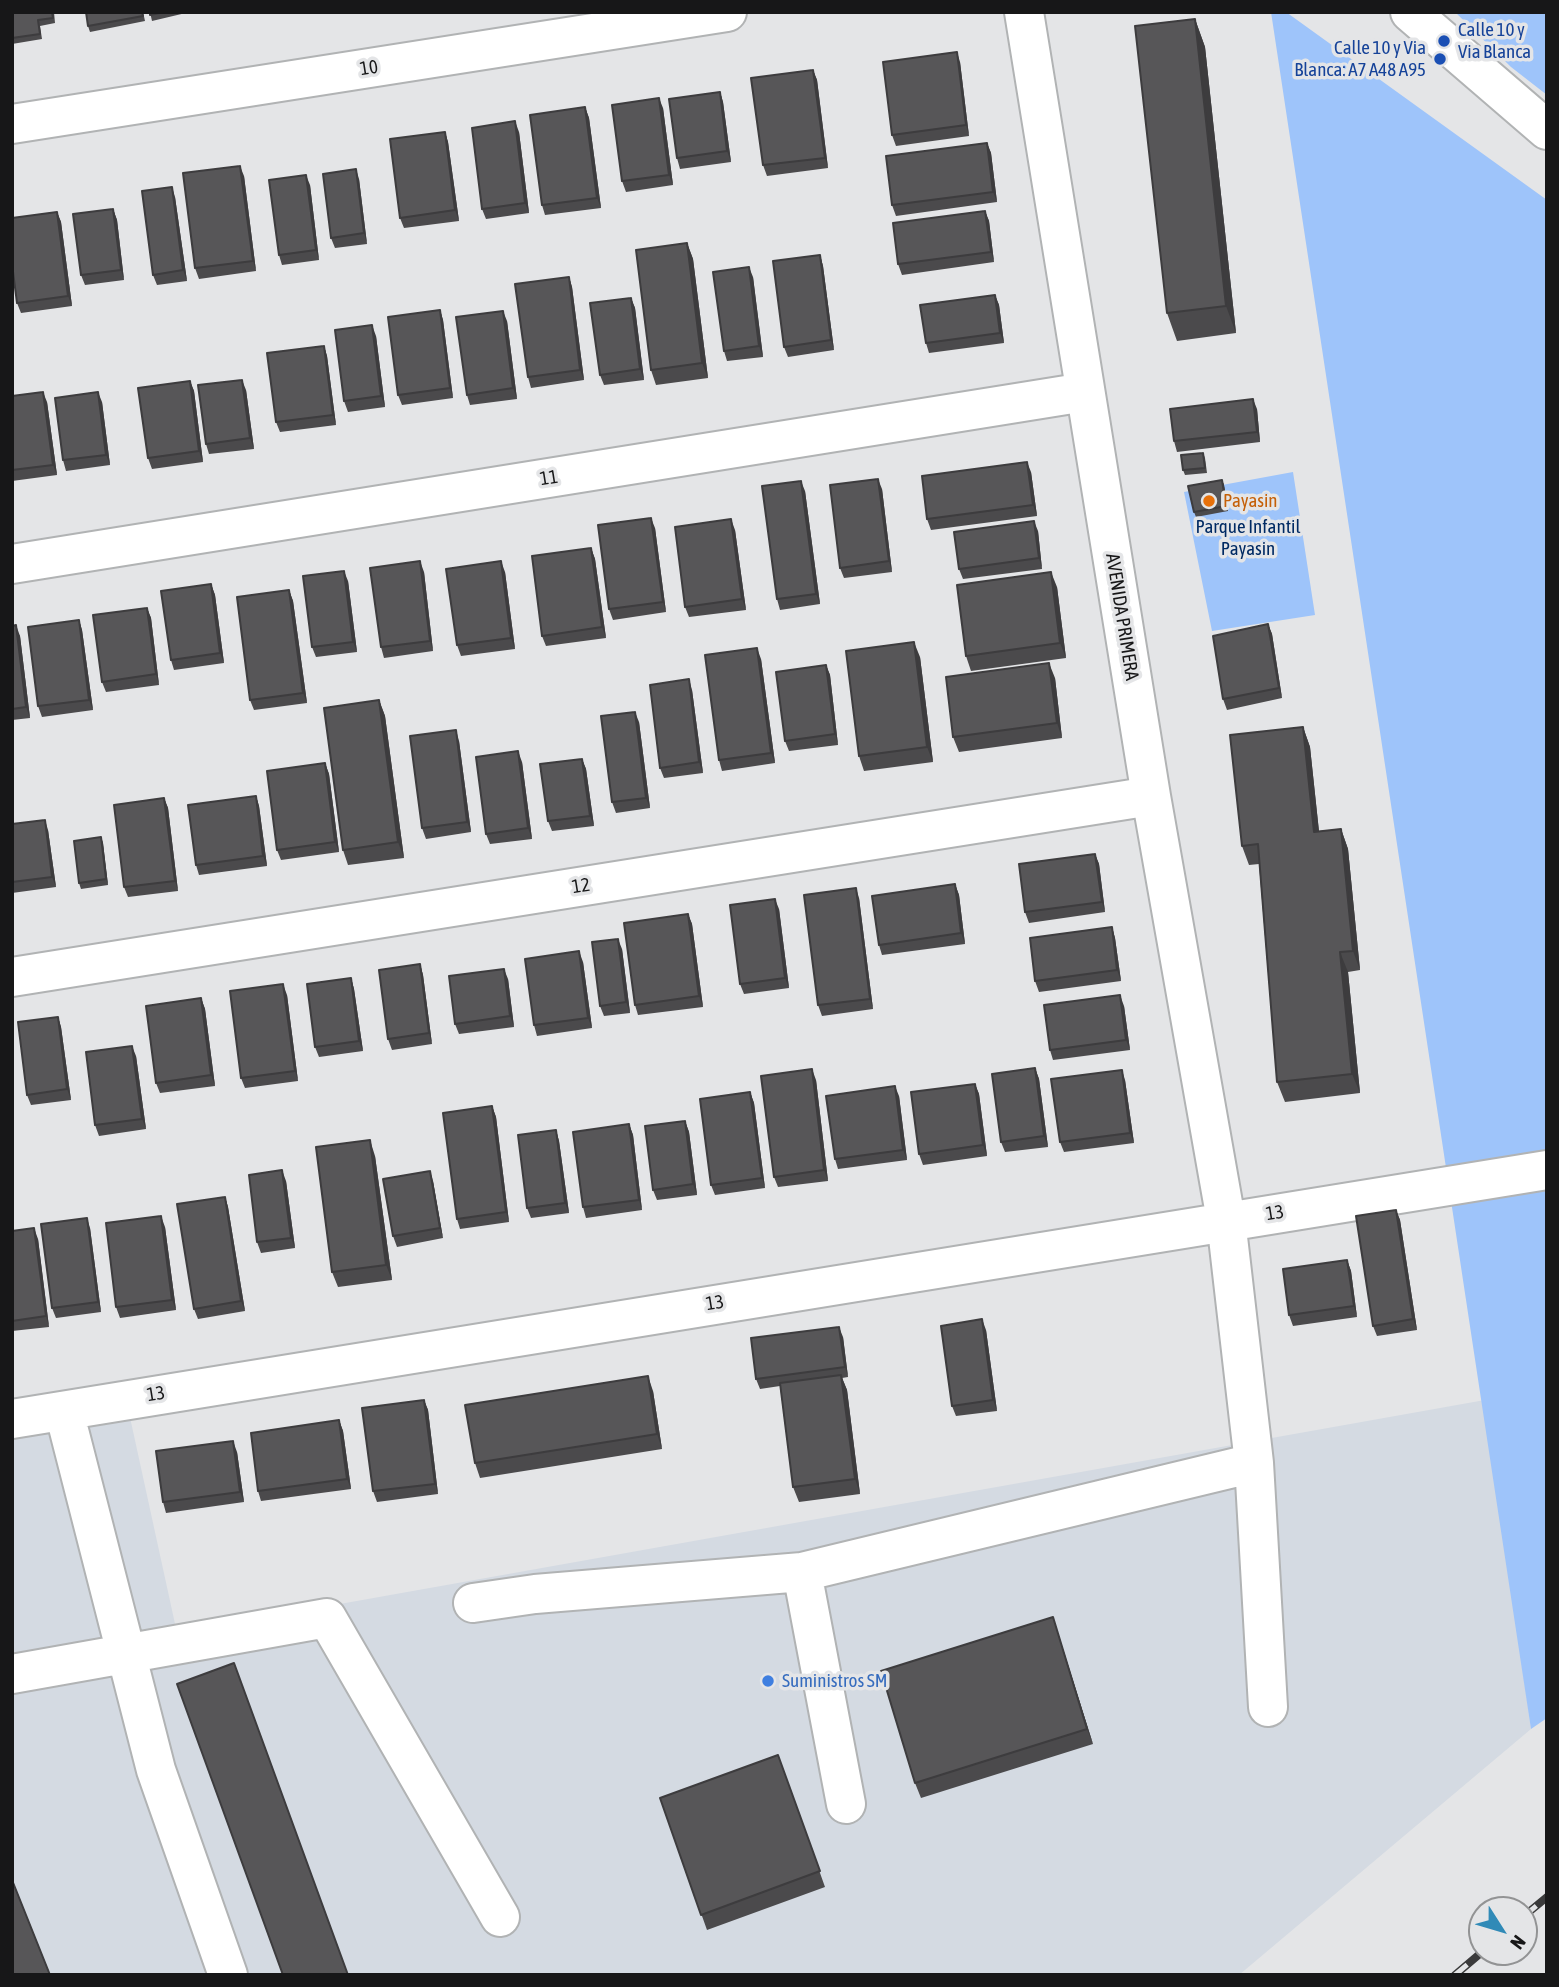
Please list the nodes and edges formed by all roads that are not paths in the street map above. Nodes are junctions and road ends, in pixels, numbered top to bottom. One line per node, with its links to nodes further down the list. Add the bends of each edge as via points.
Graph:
1 (727, 12): 4 (street, 10)
2 (1024, 12): 6 (street, AVENIDA PRIMERA)
3 (1410, 12): 5 (street)
4 (12, 124)
5 (1547, 130)
6 (1086, 392): 7 (street, 11); 8 (street, AVENIDA PRIMERA)
7 (12, 564)
8 (1151, 796): 9 (street, 12); 11 (street, AVENIDA PRIMERA)
9 (12, 977)
10 (1547, 1170): 11 (street, 13)
11 (1226, 1220): 12 (street, 13); 14 (street, AVENIDA PRIMERA)
12 (64, 1410): 13 (street, 13); 17 (street)
13 (12, 1419)
14 (1254, 1463): 15 (street); 19 (street, AVENIDA PRIMERA)
15 (802, 1572): 16 (street); 20 (street)
16 (474, 1603)
17 (127, 1655): 18 (street); 21 (street, via 327,1618); 22 (street, via 156,1770)
18 (12, 1674)
19 (1268, 1707)
20 (846, 1804)
21 (500, 1917)
22 (228, 1975)

